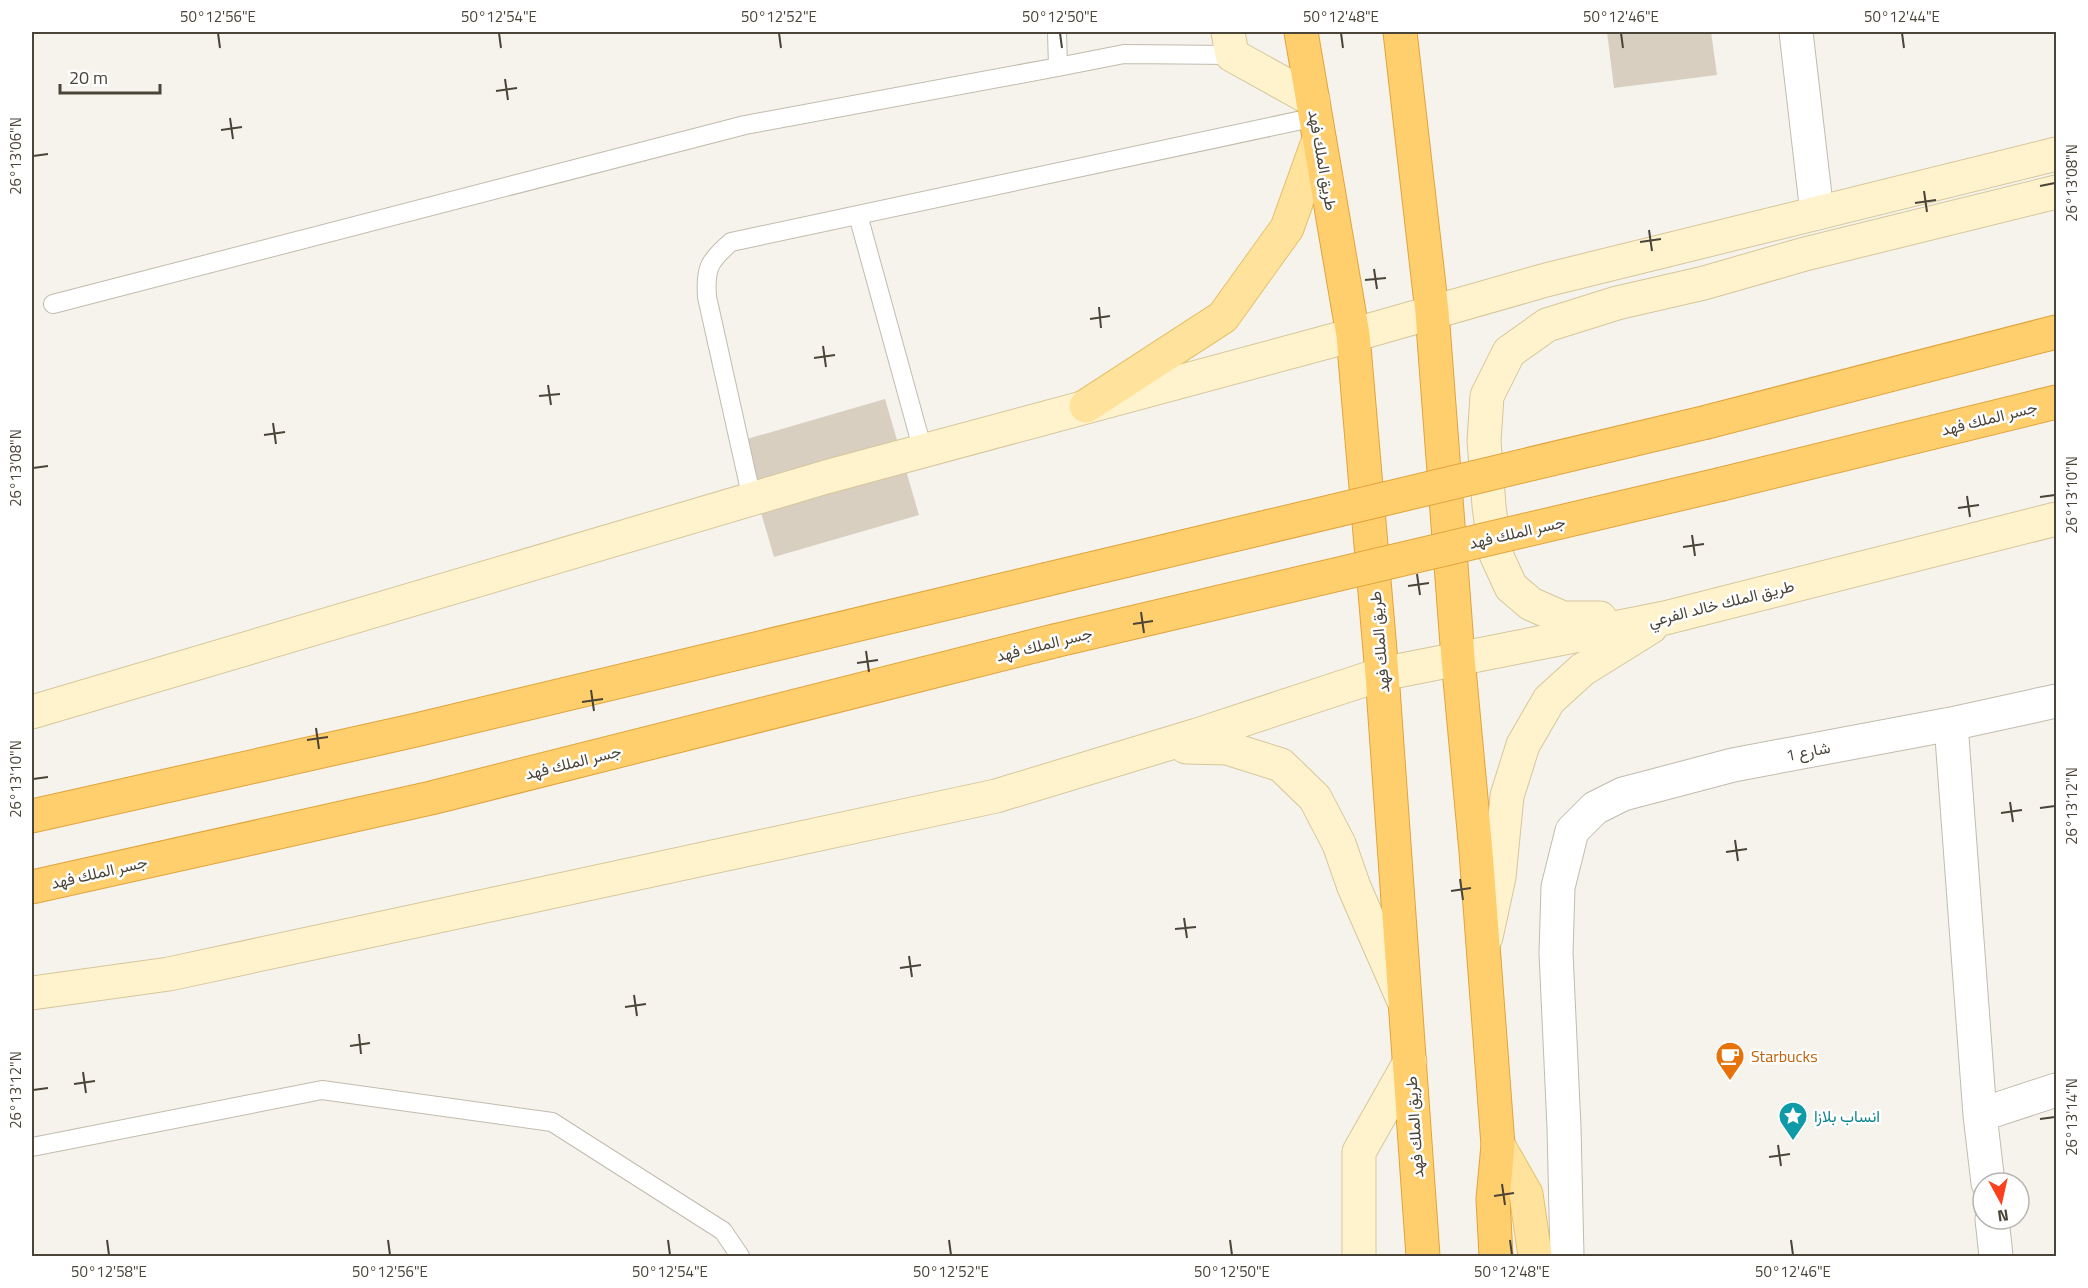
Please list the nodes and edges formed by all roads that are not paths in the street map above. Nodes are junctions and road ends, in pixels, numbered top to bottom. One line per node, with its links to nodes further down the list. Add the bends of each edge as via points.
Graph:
1 (1057, 32): 6 (lane)
2 (1301, 32): 7 (highway, طريق الملك فهد)
3 (1400, 32): 13 (highway)
4 (1796, 32): 10 (street)
5 (1230, 43): 6 (lane, via 1124,54); 7 (main road)
6 (1058, 67): 12 (lane, via 745,125)
7 (1316, 119): 11 (lane); 15 (highway, طريق الملك فهد); 17 (main road, via 1287,228 1223,317)
8 (2056, 154): 10 (main road)
9 (2056, 192): 21 (main road, via 1617,303 1547,325 1509,352 1487,396 1484,441 1495,552 1511,587 1531,604 1563,618)
10 (1817, 213): 13 (main road)
11 (858, 214): 18 (lane); 19 (lane, via 731,243 716,255 707,270 708,297)
12 (53, 304)
13 (1432, 312): 15 (main road); 22 (highway)
14 (2056, 332): 28 (highway, bridge, via 1707,422 416,730)
15 (1353, 335): 17 (main road); 23 (highway, طريق الملك فهد)
16 (2056, 402): 29 (highway, جسر الملك فهد, bridge, via 1054,641 431,798)
17 (1086, 406): 18 (main road)
18 (923, 451): 19 (main road)
19 (752, 499): 25 (main road)
20 (2056, 519): 21 (main road, طريق الملك خالد الفرعي)
21 (1665, 618): 22 (main road, طريق الملك خالد الفرعي); 30 (main road, via 1582,670 1549,700 1523,745 1507,796 1499,877)
22 (1458, 658): 23 (main road, طريق الملك خالد الفرعي); 30 (highway)
23 (1382, 674): 27 (main road, طريق الملك خالد الفرعي); 32 (highway, طريق الملك فهد)
24 (2056, 700): 26 (street, شارع 1)
25 (32, 712)
26 (1951, 723): 35 (street); 45 (street, شارع 1, via 1733,765 1623,794 1595,808 1572,831 1558,887 1556,953)
27 (1157, 747): 31 (main road, طريق الملك خالد الفرعي, via 996,796 168,974); 32 (main road, via 1227,747 1281,765 1315,798 1339,844)
28 (32, 816)
29 (32, 886)
30 (1484, 947): 36 (highway)
31 (32, 993)
32 (1406, 1006): 33 (highway, طريق الملك فهد)
33 (1410, 1062): 41 (main road, via 1359,1152); 42 (highway, طريق الملك فهد)
34 (2056, 1090): 35 (street)
35 (1980, 1115): 38 (street)
36 (1498, 1145): 43 (highway, via 1493,1198); 44 (main road, via 1526,1194)
37 (32, 1147): 40 (lane, via 322,1090 552,1122 723,1231)
38 (1987, 1171)
39 (1993, 1231): 46 (street)
40 (740, 1257)
41 (1359, 1257)
42 (1424, 1257)
43 (1496, 1257)
44 (1535, 1257)
45 (1567, 1257)
46 (1996, 1257)

